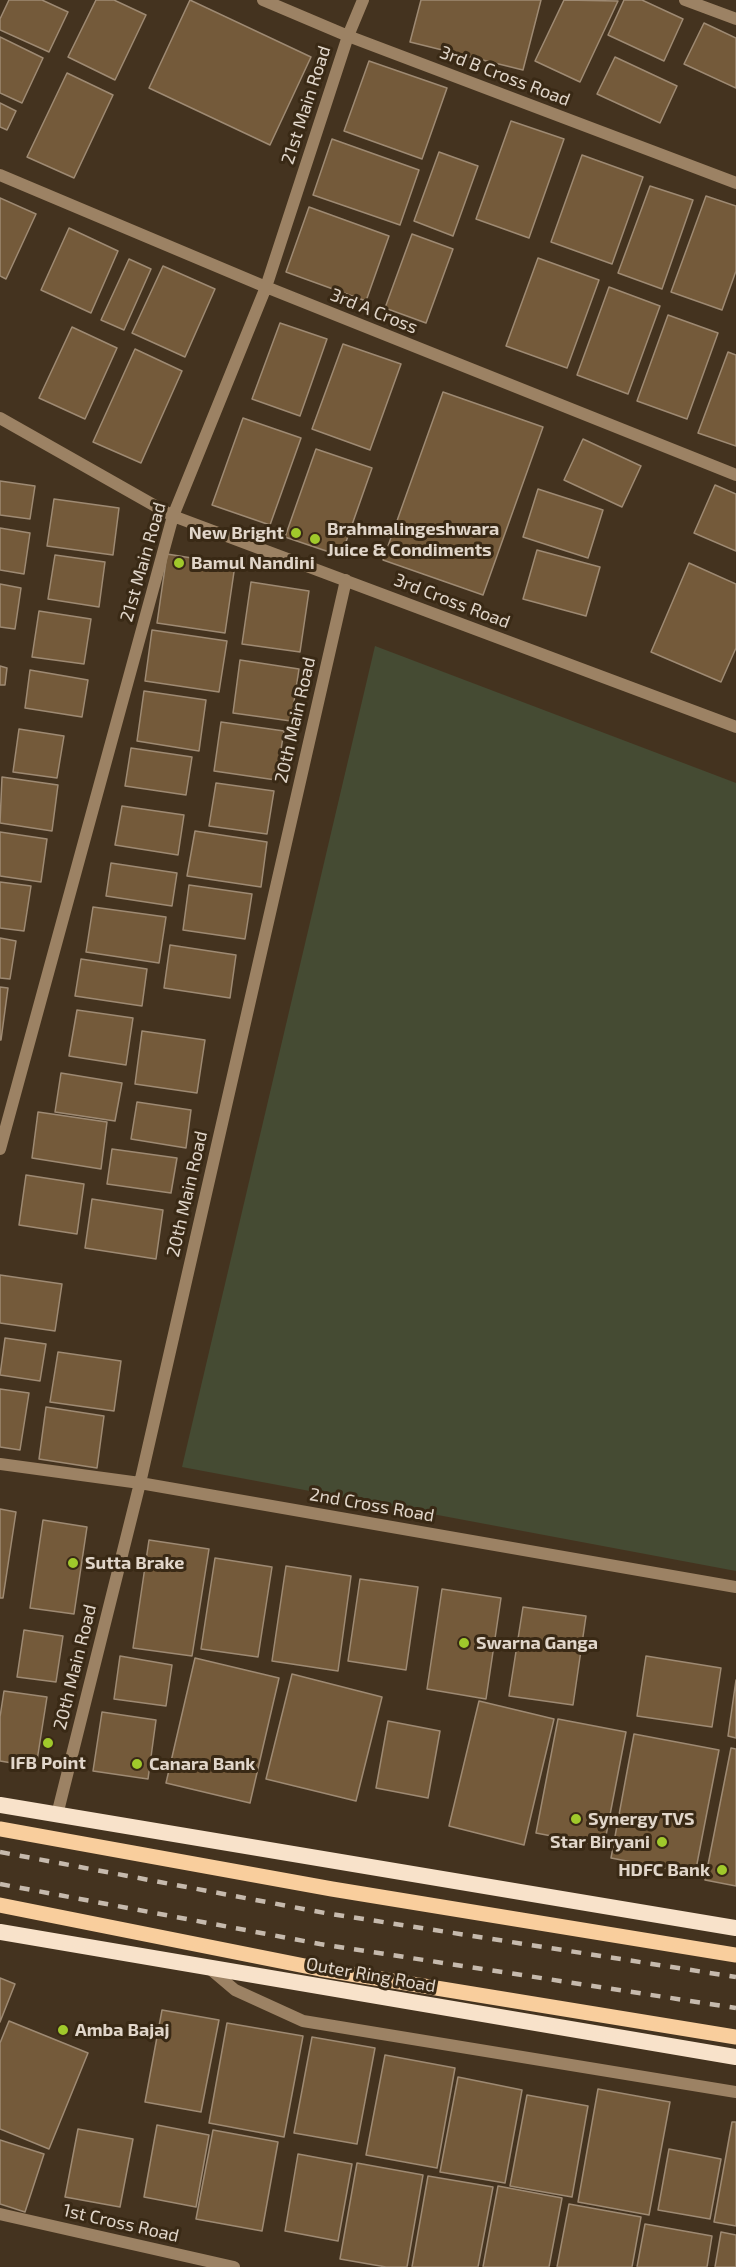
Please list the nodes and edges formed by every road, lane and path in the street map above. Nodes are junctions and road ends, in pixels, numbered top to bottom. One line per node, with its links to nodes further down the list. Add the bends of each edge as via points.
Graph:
1 (262, 0): 5 (street, 3rd B Cross Road)
2 (363, 0): 5 (street, 21st Main Road)
3 (685, 0): 4 (street)
4 (736, 19)
5 (348, 36): 7 (street, 3rd B Cross Road); 8 (street, 21st Main Road)
6 (0, 175): 8 (street, 3rd A Cross)
7 (736, 183)
8 (266, 287): 10 (street, 3rd A Cross); 11 (street, 21st Main Road)
9 (0, 418): 11 (street, 3rd Cross Road)
10 (736, 475)
11 (174, 516): 12 (street, 3rd Cross Road); 14 (street, 21st Main Road)
12 (345, 580): 13 (street, 3rd Cross Road); 16 (street, 20th Main Road)
13 (736, 727)
14 (0, 1149)
15 (0, 1464): 16 (street, 2nd Cross Road)
16 (140, 1483): 17 (street, 2nd Cross Road); 19 (street, 20th Main Road)
17 (736, 1587)
18 (0, 1805): 19 (highway)
19 (57, 1815): 22 (highway)
20 (0, 1828): 24 (main road, via 332,1889)
21 (0, 1905): 26 (main road, via 320,1969)
22 (736, 1928)
23 (0, 1932): 25 (highway, Outer Ring Road)
24 (736, 1954)
25 (207, 1967): 27 (highway, Outer Ring Road); 28 (street, via 235,1990 303,2021)
26 (736, 2037)
27 (736, 2057)
28 (736, 2092)
29 (0, 2214): 30 (street, 1st Cross Road)
30 (234, 2267)

